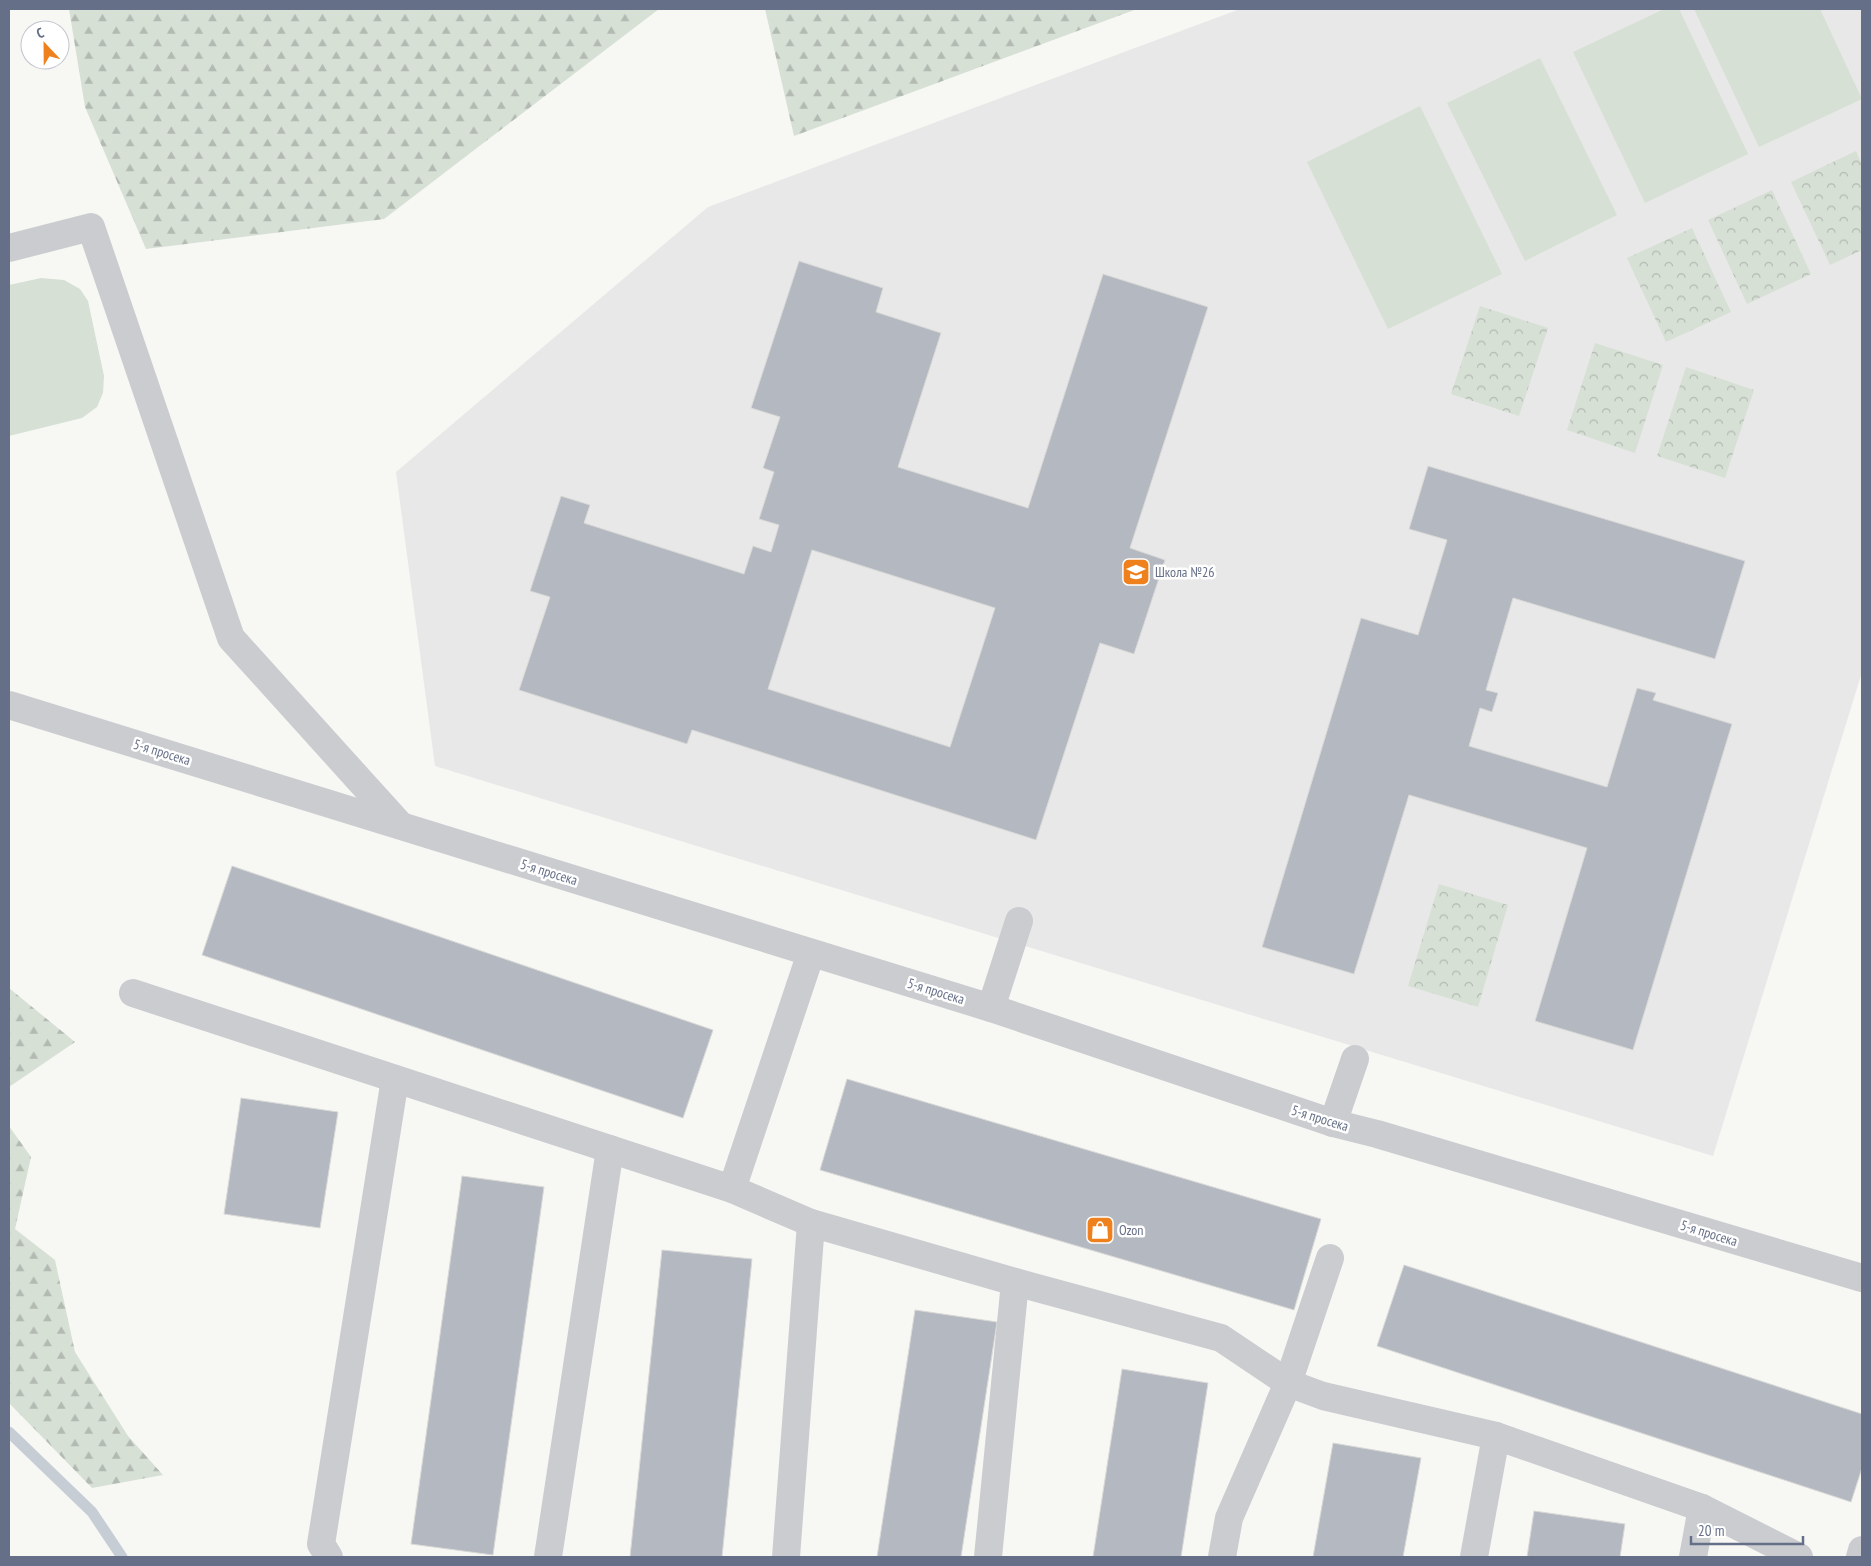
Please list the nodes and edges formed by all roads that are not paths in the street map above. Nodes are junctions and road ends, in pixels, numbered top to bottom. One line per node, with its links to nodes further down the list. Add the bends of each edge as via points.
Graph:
1 (9, 248): 3 (street, via 91,227 231,638)
2 (9, 705): 3 (street, 5-я просека)
3 (401, 826): 5 (street, 5-я просека)
4 (1019, 921): 7 (street)
5 (811, 953): 7 (street, 5-я просека); 12 (street)
6 (133, 993): 9 (street)
7 (991, 1008): 10 (street, 5-я просека)
8 (1355, 1059): 10 (street)
9 (395, 1079): 11 (street); 21 (street, via 321,1544)
10 (1333, 1123): 15 (street, 5-я просека)
11 (610, 1149): 12 (street); 22 (street)
12 (732, 1189): 13 (street)
13 (811, 1223): 16 (street); 23 (street)
14 (1330, 1258): 17 (street)
15 (1862, 1278)
16 (1015, 1282): 17 (street, via 1221,1338); 24 (street)
17 (1288, 1383): 18 (street, via 1323,1396); 25 (street, via 1229,1518)
18 (1496, 1436): 19 (street); 26 (street)
19 (1702, 1508): 27 (street); 28 (street)
20 (1862, 1550): 29 (street)
21 (329, 1557)
22 (548, 1557)
23 (786, 1557)
24 (988, 1557)
25 (1222, 1557)
26 (1474, 1557)
27 (1693, 1557)
28 (1799, 1557)
29 (1860, 1557)

